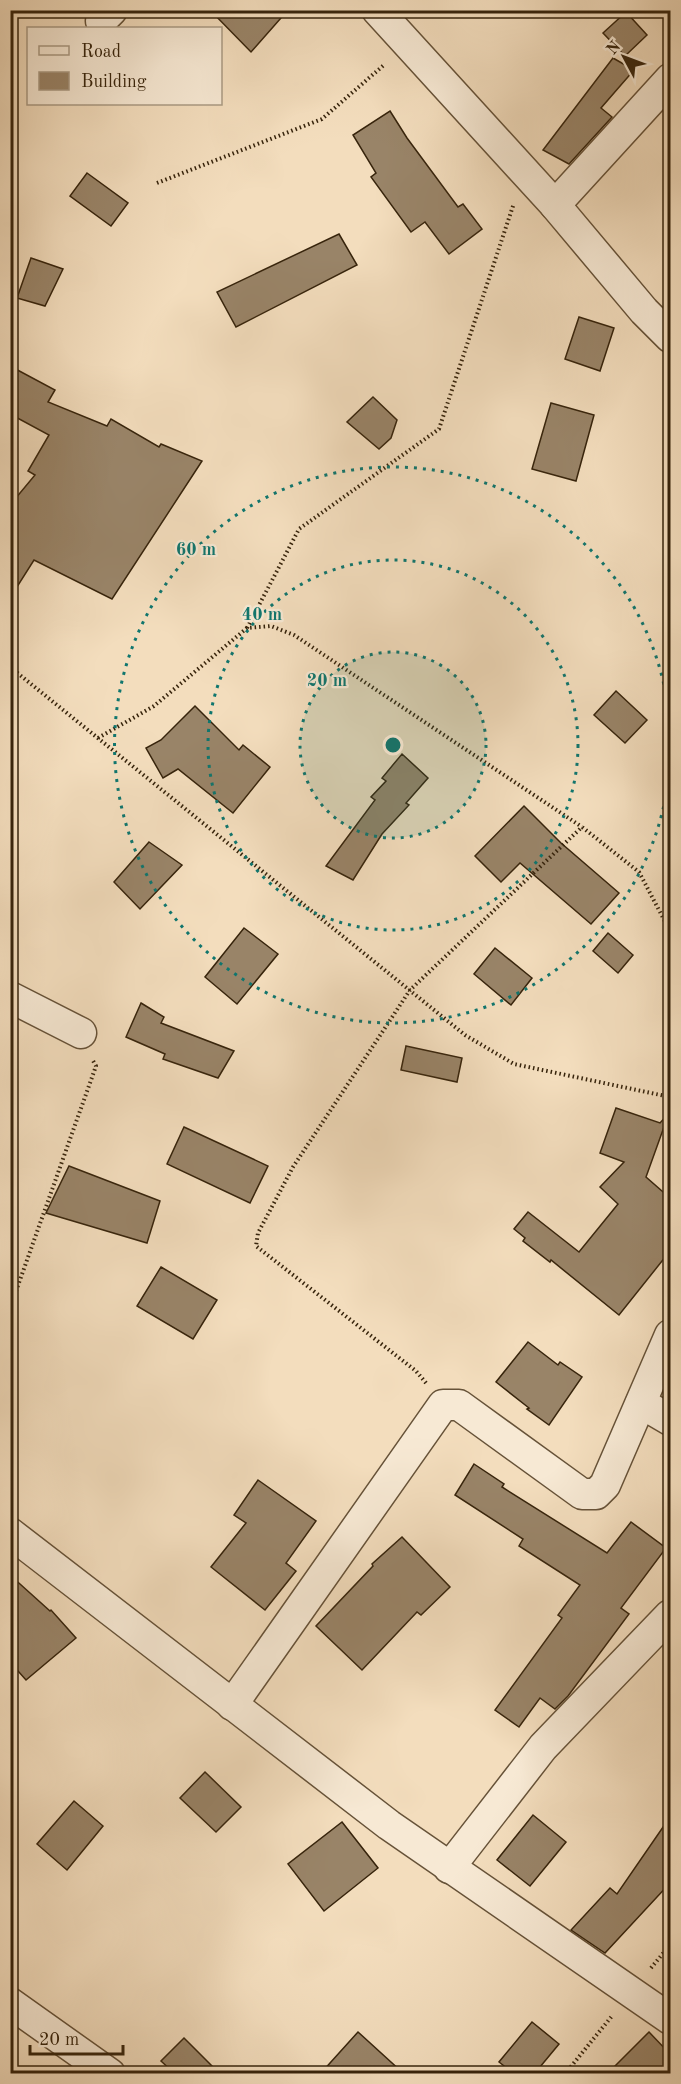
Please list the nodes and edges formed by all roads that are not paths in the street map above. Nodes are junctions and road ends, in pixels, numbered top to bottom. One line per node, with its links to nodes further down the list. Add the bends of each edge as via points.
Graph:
1 (377, 10): 3 (street)
2 (670, 79): 3 (street)
3 (555, 205): 4 (street)
4 (670, 337)
5 (10, 997): 6 (street)
6 (81, 1033)
7 (670, 1335): 8 (street)
8 (641, 1403): 9 (street); 12 (street, via 605,1485 596,1494 582,1494 459,1405 443,1405)
9 (670, 1420)
10 (10, 1533): 12 (street)
11 (670, 1615): 13 (street, via 543,1747)
12 (232, 1705): 13 (street)
13 (449, 1868): 15 (street)
14 (10, 2003): 16 (street)
15 (670, 2019)
16 (110, 2073)

